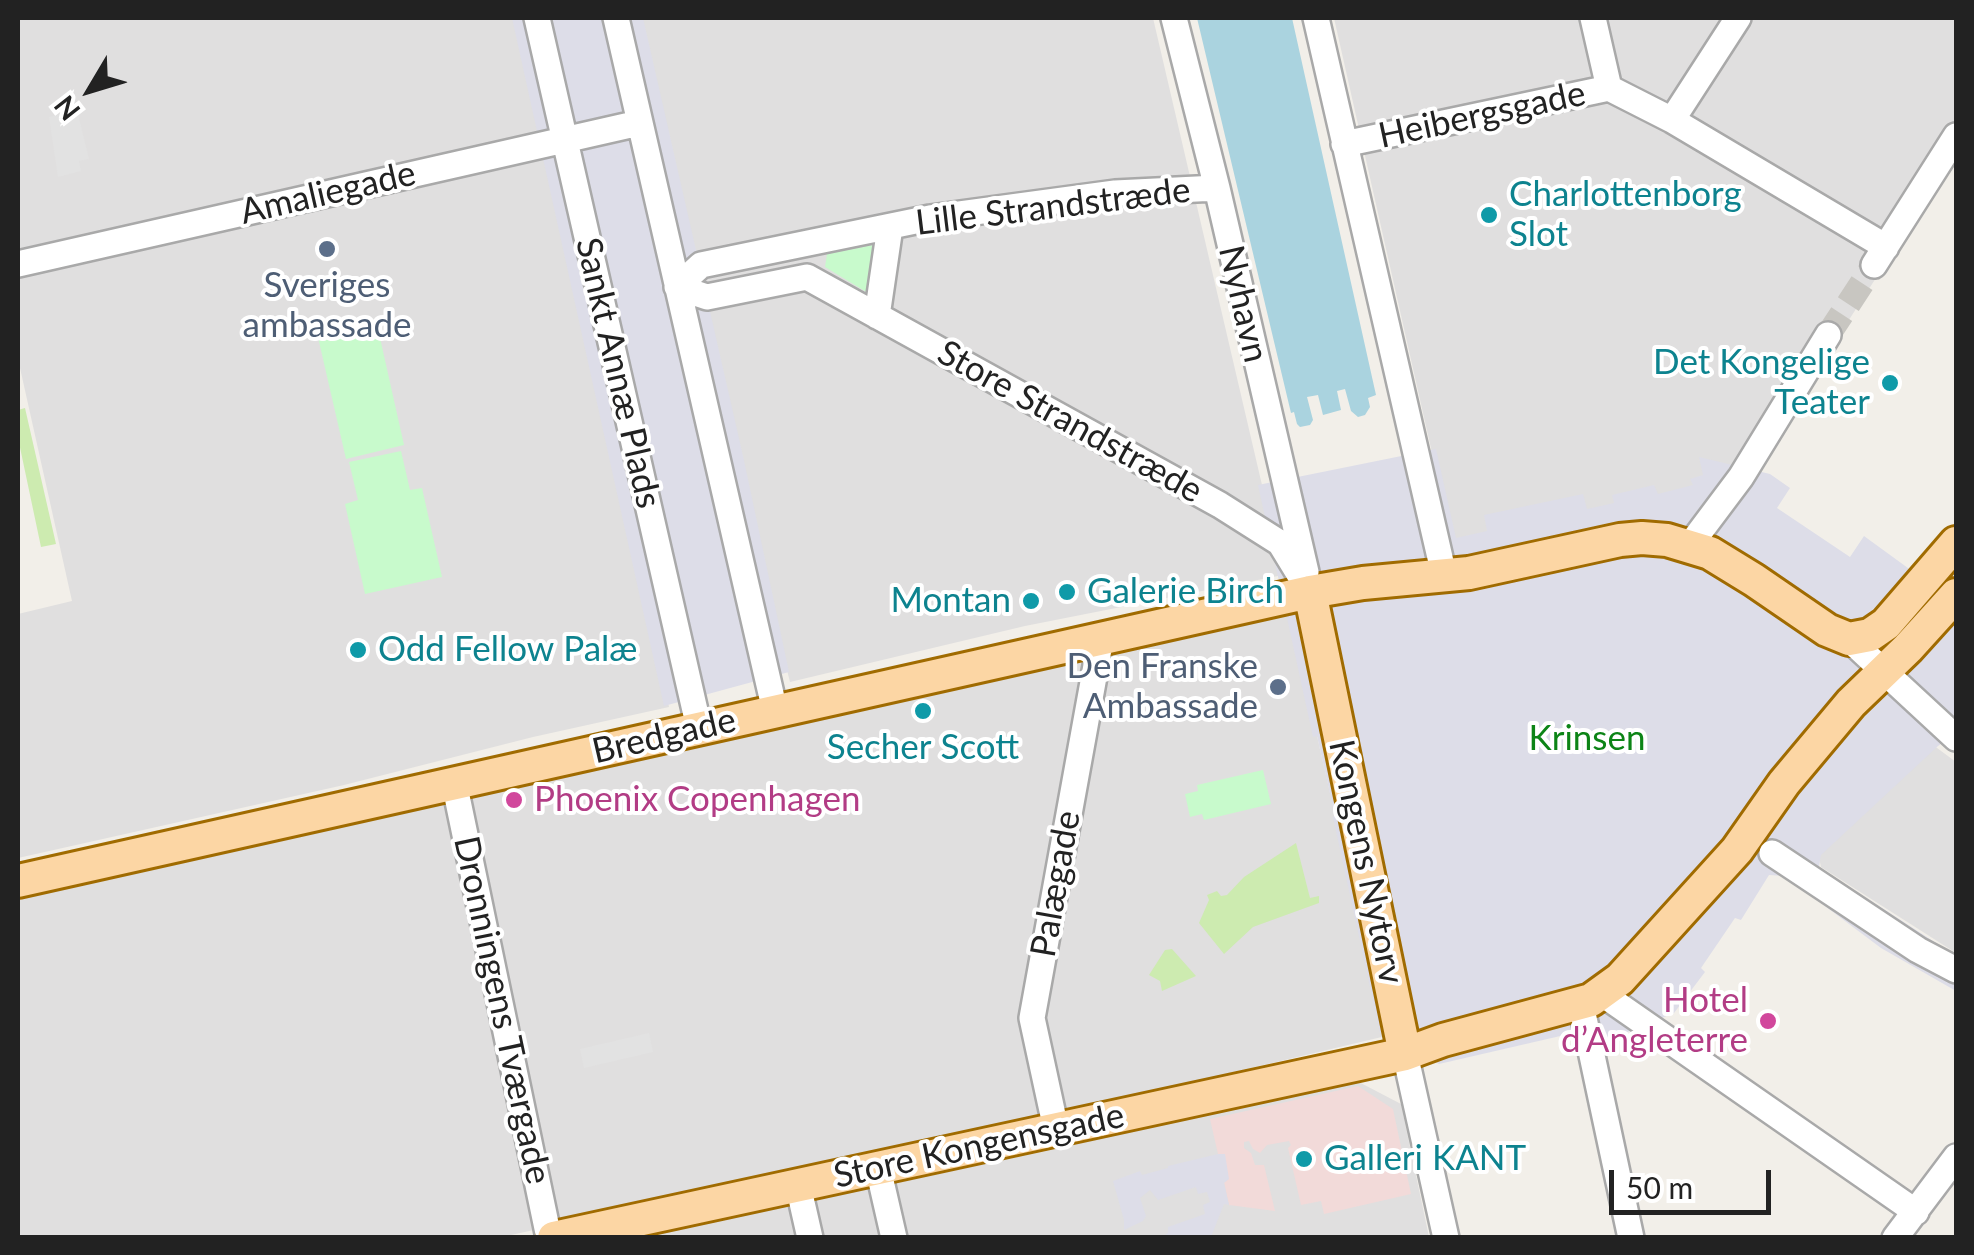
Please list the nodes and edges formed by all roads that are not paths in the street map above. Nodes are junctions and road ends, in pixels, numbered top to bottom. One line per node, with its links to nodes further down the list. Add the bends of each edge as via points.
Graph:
1 (537, 18): 11 (street, Sankt Annæ Plads)
2 (616, 18): 9 (street)
3 (1174, 18): 13 (street, Nyhavn)
4 (1316, 18): 12 (street)
5 (1593, 18): 7 (street)
6 (1738, 18): 8 (street)
7 (1609, 88): 8 (street, Heibergsgade); 12 (street, Heibergsgade)
8 (1672, 120): 10 (street, Heibergsgade, via 1880,256)
9 (640, 123): 11 (street, Amaliegade); 18 (street)
10 (1956, 136)
11 (564, 140): 16 (street, Amaliegade); 30 (street, Sankt Annæ Plads)
12 (1344, 144): 23 (street)
13 (1216, 188): 14 (street, Lille Strandstræde, via 1115,193); 24 (street, Nyhavn)
14 (890, 227): 15 (street, Lille Strandstræde); 19 (street, Lille Strandstræde)
15 (800, 246): 17 (street); 18 (street, Lille Strandstræde, via 701,265)
16 (18, 264)
17 (807, 277): 18 (street, via 707,296); 19 (street, Store Strandstræde)
18 (678, 287): 29 (street)
19 (878, 316): 24 (street, Store Strandstræde, via 1280,543)
20 (1828, 335): 22 (street)
21 (1956, 543): 27 (main road, via 1878,631)
22 (1690, 546): 23 (main road, via 1620,540); 27 (main road)
23 (1444, 576): 24 (main road)
24 (1310, 592): 26 (main road, Bredgade); 38 (main road, Kongens Nytorv)
25 (1956, 596): 28 (main road)
26 (1101, 638): 29 (main road, Bredgade); 39 (street, Palægade, via 1032,1018)
27 (1849, 639): 28 (street); 31 (main road, via 1852,668)
28 (1884, 671): 31 (main road); 32 (street)
29 (775, 711): 30 (main road, Bredgade)
30 (699, 728): 33 (main road, Bredgade)
31 (1827, 730): 37 (main road, via 1737,850 1620,979)
32 (1956, 738)
33 (454, 782): 35 (main road, Bredgade); 44 (street, Dronningens Tværgade)
34 (1772, 853): 36 (street)
35 (18, 880)
36 (1956, 970)
37 (1591, 999): 38 (main road); 43 (street); 48 (street)
38 (1405, 1054): 39 (main road, Store Kongensgade); 47 (street)
39 (1056, 1129): 41 (main road, Store Kongensgade)
40 (1955, 1159): 43 (street)
41 (878, 1168): 42 (main road, Store Kongensgade); 46 (street)
42 (798, 1185): 44 (main road, Store Kongensgade); 45 (street)
43 (1916, 1212): 49 (street)
44 (552, 1238)
45 (810, 1238)
46 (894, 1238)
47 (1446, 1238)
48 (1631, 1238)
49 (1895, 1238)

